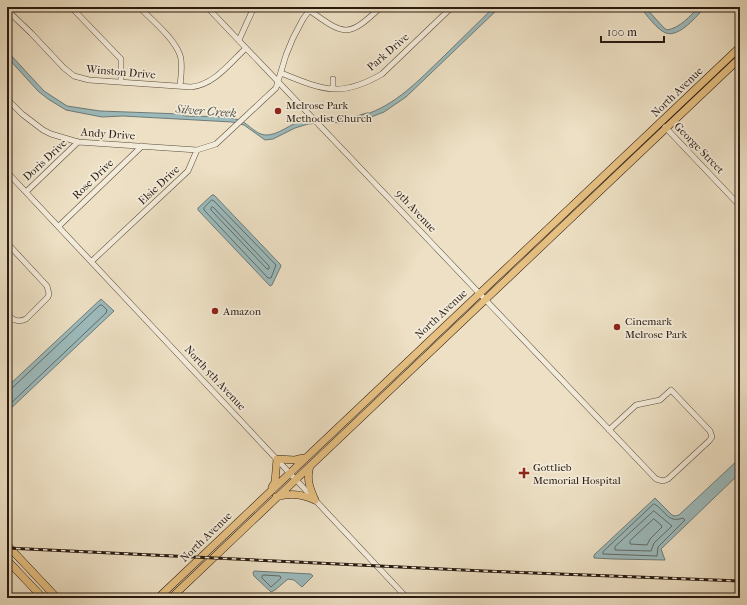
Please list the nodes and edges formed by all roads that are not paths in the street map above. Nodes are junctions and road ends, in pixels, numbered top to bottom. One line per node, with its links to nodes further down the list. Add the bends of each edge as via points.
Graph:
1 (72, 7): 15 (street, via 121,59)
2 (139, 7): 17 (street, via 177,49 181,62)
3 (207, 7): 9 (street, 9th Avenue)
4 (254, 7): 9 (street)
5 (381, 7): 7 (street, via 360,26 344,30 332,26)
6 (451, 7): 18 (street, Park Drive, via 382,74 358,86)
7 (310, 9): 13 (street, via 293,38)
8 (7, 10): 15 (street, Winston Drive, via 74,76 89,80)
9 (239, 40): 11 (street, 9th Avenue)
10 (740, 47): 20 (main road, North Avenue)
11 (246, 48): 16 (street, 9th Avenue); 17 (street, Winston Drive, via 211,81 201,86)
12 (740, 58): 21 (main road, North Avenue)
13 (281, 73): 16 (street); 18 (street, Park Drive, via 322,89)
14 (333, 79): 18 (street)
15 (121, 82): 17 (street, Winston Drive)
16 (279, 82): 24 (street, via 276,88 216,144); 31 (street, 9th Avenue)
17 (180, 86)
18 (333, 89)
19 (7, 99): 22 (street, Andy Drive, via 43,130)
20 (660, 122): 21 (street, George Street); 31 (main road, North Avenue)
21 (666, 128): 27 (street, George Street); 32 (main road, North Avenue)
22 (78, 142): 23 (street, Andy Drive); 26 (street, Doris Drive)
23 (142, 146): 24 (street, Andy Drive); 28 (street, Rose Drive)
24 (197, 150): 30 (street, Elsie Drive, via 188,171)
25 (7, 172): 26 (street, North 5th Avenue)
26 (26, 192): 28 (street, North 5th Avenue)
27 (740, 206)
28 (58, 226): 30 (street, North 5th Avenue)
29 (7, 243): 33 (street, via 45,284 50,294 22,321 14,320)
30 (92, 261): 36 (street, North 5th Avenue)
31 (480, 293): 32 (street, 9th Avenue); 35 (main road, North Avenue)
32 (486, 299): 34 (street, 9th Avenue); 37 (main road, North Avenue)
33 (7, 314)
34 (609, 430): 34 (street, 9th Avenue, via 656,479 663,481 712,437 710,431 671,390 660,400 636,405)
35 (309, 454): 36 (main road, via 295,460); 38 (main road, North Avenue)
36 (277, 459): 38 (street, North 5th Avenue); 40 (main road, via 275,482)
37 (311, 464): 39 (main road, North Avenue); 42 (main road, via 308,478)
38 (289, 473): 39 (street, North 5th Avenue); 40 (main road, North Avenue)
39 (295, 479): 41 (main road, North Avenue); 42 (street, North 5th Avenue)
40 (264, 497): 47 (main road, North Avenue)
41 (276, 497): 42 (main road, via 294,494); 48 (main road, North Avenue)
42 (314, 500): 49 (street, North 5th Avenue)
43 (7, 545): 46 (main road)
44 (7, 560): 45 (main road)
45 (43, 598)
46 (57, 598)
47 (158, 598)
48 (171, 598)
49 (407, 598)

